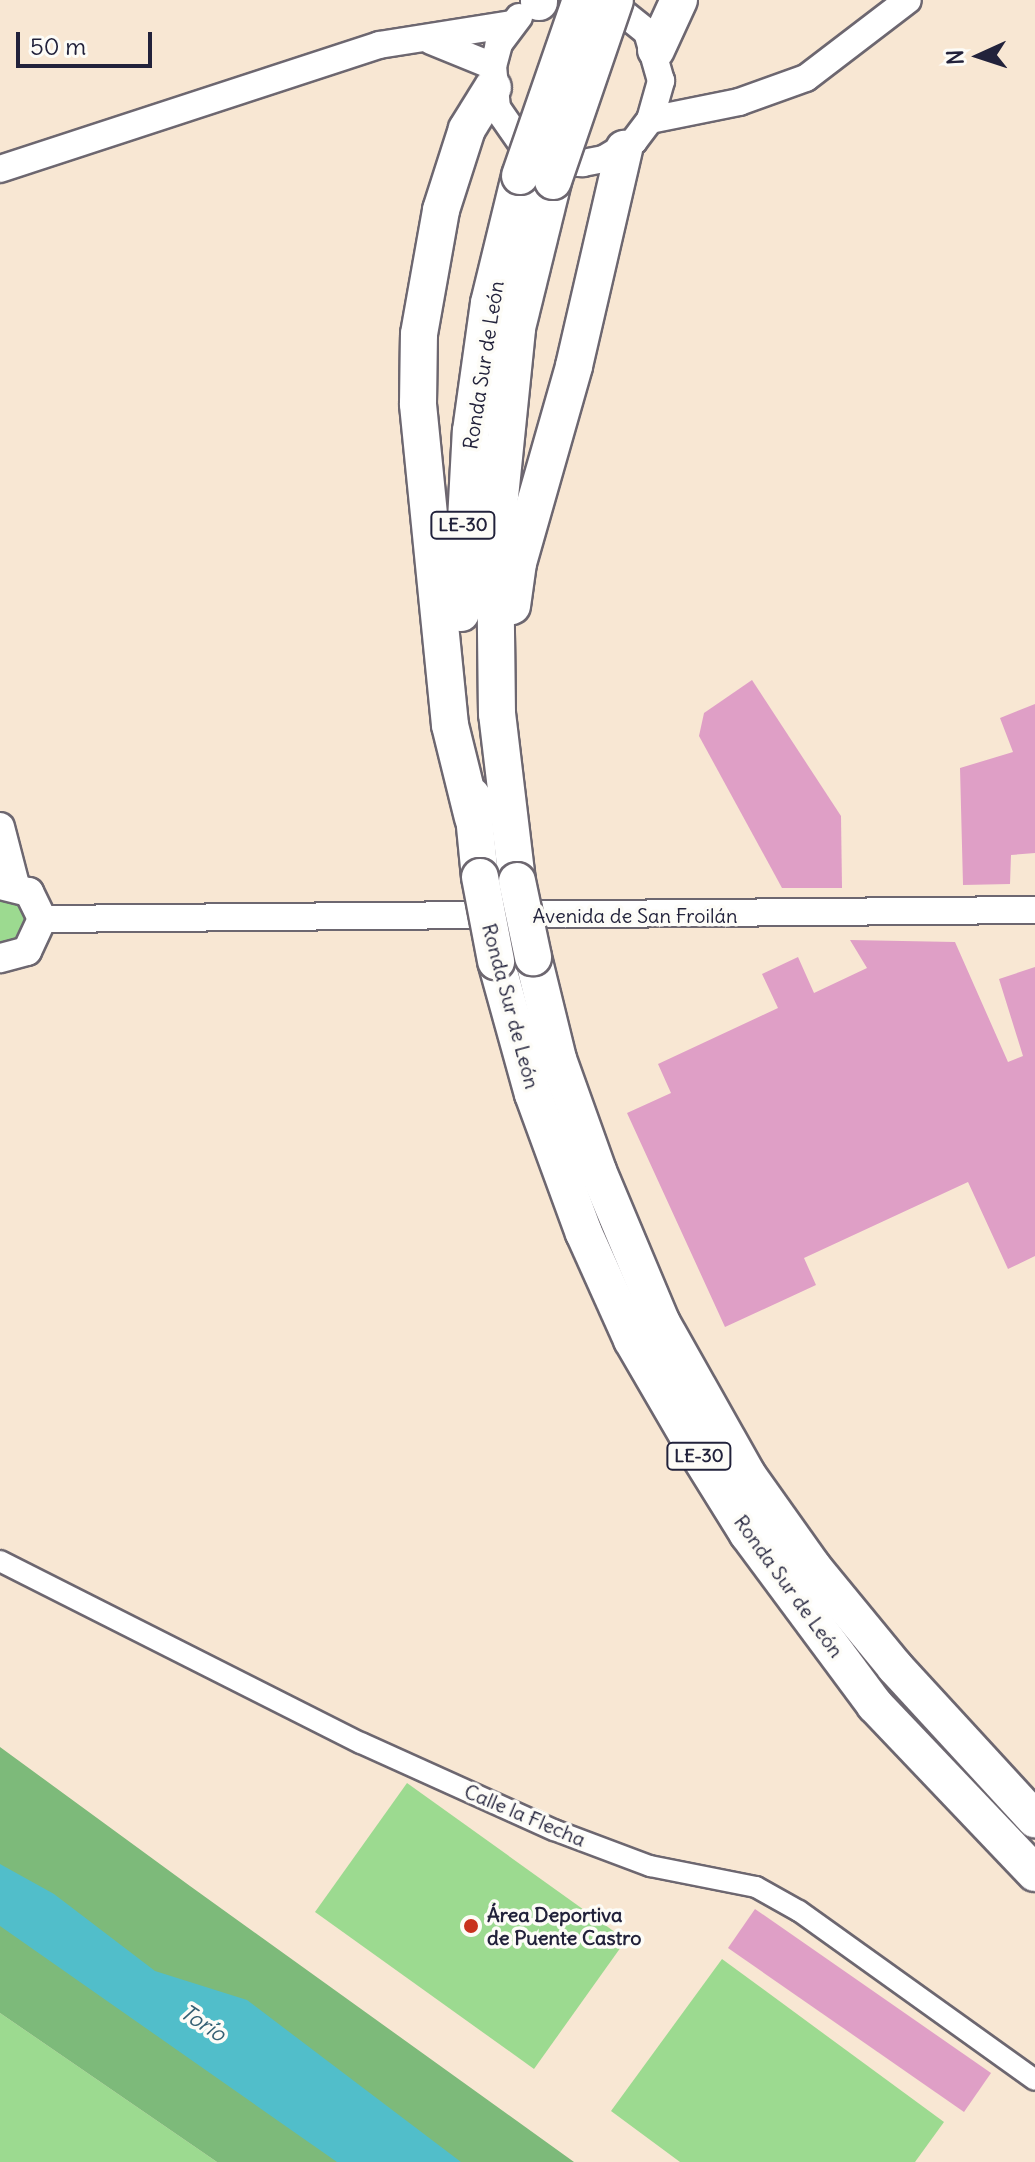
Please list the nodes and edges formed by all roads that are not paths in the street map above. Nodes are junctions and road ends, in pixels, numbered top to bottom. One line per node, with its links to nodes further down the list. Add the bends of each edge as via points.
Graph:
1 (581, 0): 15 (highway, Ronda Sur de León / LE-30, bridge)
2 (607, 0): 9 (street, via 634,16)
3 (615, 0): 15 (highway, Ronda Sur de León / LE-30, bridge)
4 (679, 0): 9 (highway)
5 (908, 0): 11 (street, via 806,78 739,102)
6 (542, 1): 7 (street)
7 (511, 24): 8 (street); 10 (street)
8 (427, 39): 10 (street); 14 (street, via 379,45 322,62)
9 (659, 65): 11 (street); 12 (street)
10 (493, 77): 13 (street, via 507,128 541,155 583,163); 17 (highway, via 467,129 441,210 419,334 418,404 450,725)
11 (705, 106): 12 (street)
12 (650, 120): 13 (street)
13 (624, 149): 16 (highway, via 574,366 518,563)
14 (0, 169)
15 (536, 179): 16 (highway, Ronda Sur de León / LE-30, via 495,546); 17 (highway, Ronda Sur de León / LE-30, via 489,303 463,528 461,631)
16 (497, 714): 24 (highway, Ronda Sur de León / LE-30, bridge, via 517,881 558,1059 662,1323 747,1474 886,1656)
17 (473, 818): 25 (highway, Ronda Sur de León / LE-30, bridge, via 496,961 533,1094 584,1233 632,1340 748,1534 875,1705)
18 (0, 827): 19 (main road)
19 (8, 885): 21 (main road, via 29,892)
20 (1035, 910): 21 (street, Avenida de San Froilán)
21 (42, 919): 22 (main road, via 27,951)
22 (0, 958)
23 (0, 1561): 26 (street, Calle la Flecha, via 361,1743 554,1830 650,1866 756,1887 799,1911)
24 (1035, 1819)
25 (1035, 1873)
26 (1035, 2080)

